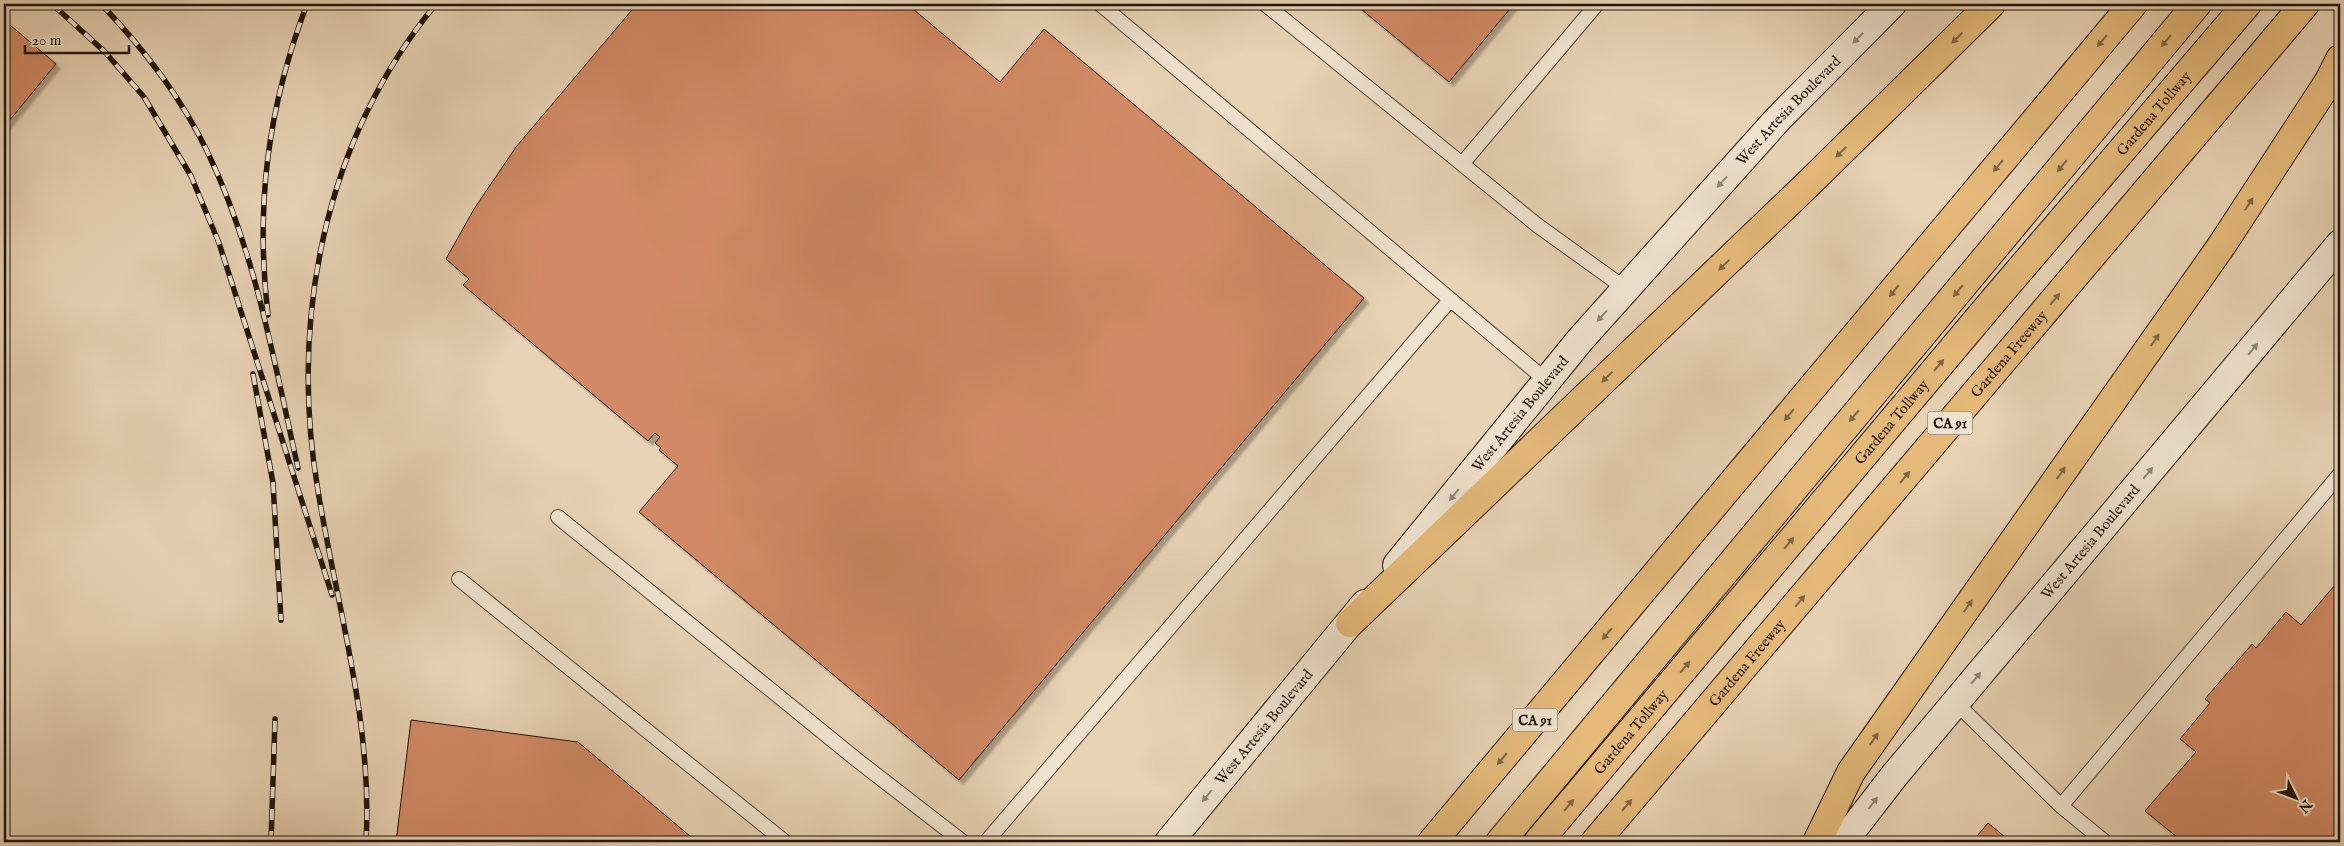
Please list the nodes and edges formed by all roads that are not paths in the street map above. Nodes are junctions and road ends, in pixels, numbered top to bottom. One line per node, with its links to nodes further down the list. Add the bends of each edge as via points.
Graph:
1 (1100, 4): 14 (lane)
2 (1265, 4): 11 (lane)
3 (1596, 4): 11 (lane)
4 (1892, 4): 13 (main road, West Artesia Boulevard, one-way to 13, via 1777,120)
5 (1991, 4): 19 (highway, one-way to 19)
6 (2133, 4): 26 (highway, CA 91, one-way to 26)
7 (2197, 4): 27 (highway, Gardena Tollway, one-way to 27)
8 (2247, 4): 28 (highway, Gardena Tollway, one-way to 8)
9 (2306, 4): 29 (highway, Gardena Freeway / CA 91, one-way to 9)
10 (2340, 59): 30 (highway, one-way to 10, via 1851,772 2222,245)
11 (1462, 164): 13 (lane, via 1537,225)
12 (2340, 244): 20 (main road, West Artesia Boulevard, one-way to 12)
13 (1626, 289): 15 (main road, West Artesia Boulevard, one-way to 15)
14 (1450, 300): 15 (lane); 24 (lane)
15 (1547, 381): 19 (main road, West Artesia Boulevard, one-way to 19)
16 (2340, 474): 21 (lane)
17 (558, 517): 23 (lane)
18 (459, 579): 22 (lane)
19 (1350, 623): 25 (main road, West Artesia Boulevard, one-way to 25)
20 (1956, 703): 21 (lane); 31 (main road, West Artesia Boulevard, one-way to 20)
21 (2061, 806): 32 (lane)
22 (785, 842)
23 (963, 842)
24 (986, 842)
25 (1169, 842)
26 (1432, 842)
27 (1500, 842)
28 (1538, 842)
29 (1595, 842)
30 (1817, 842)
31 (1843, 842)
32 (2104, 842)

